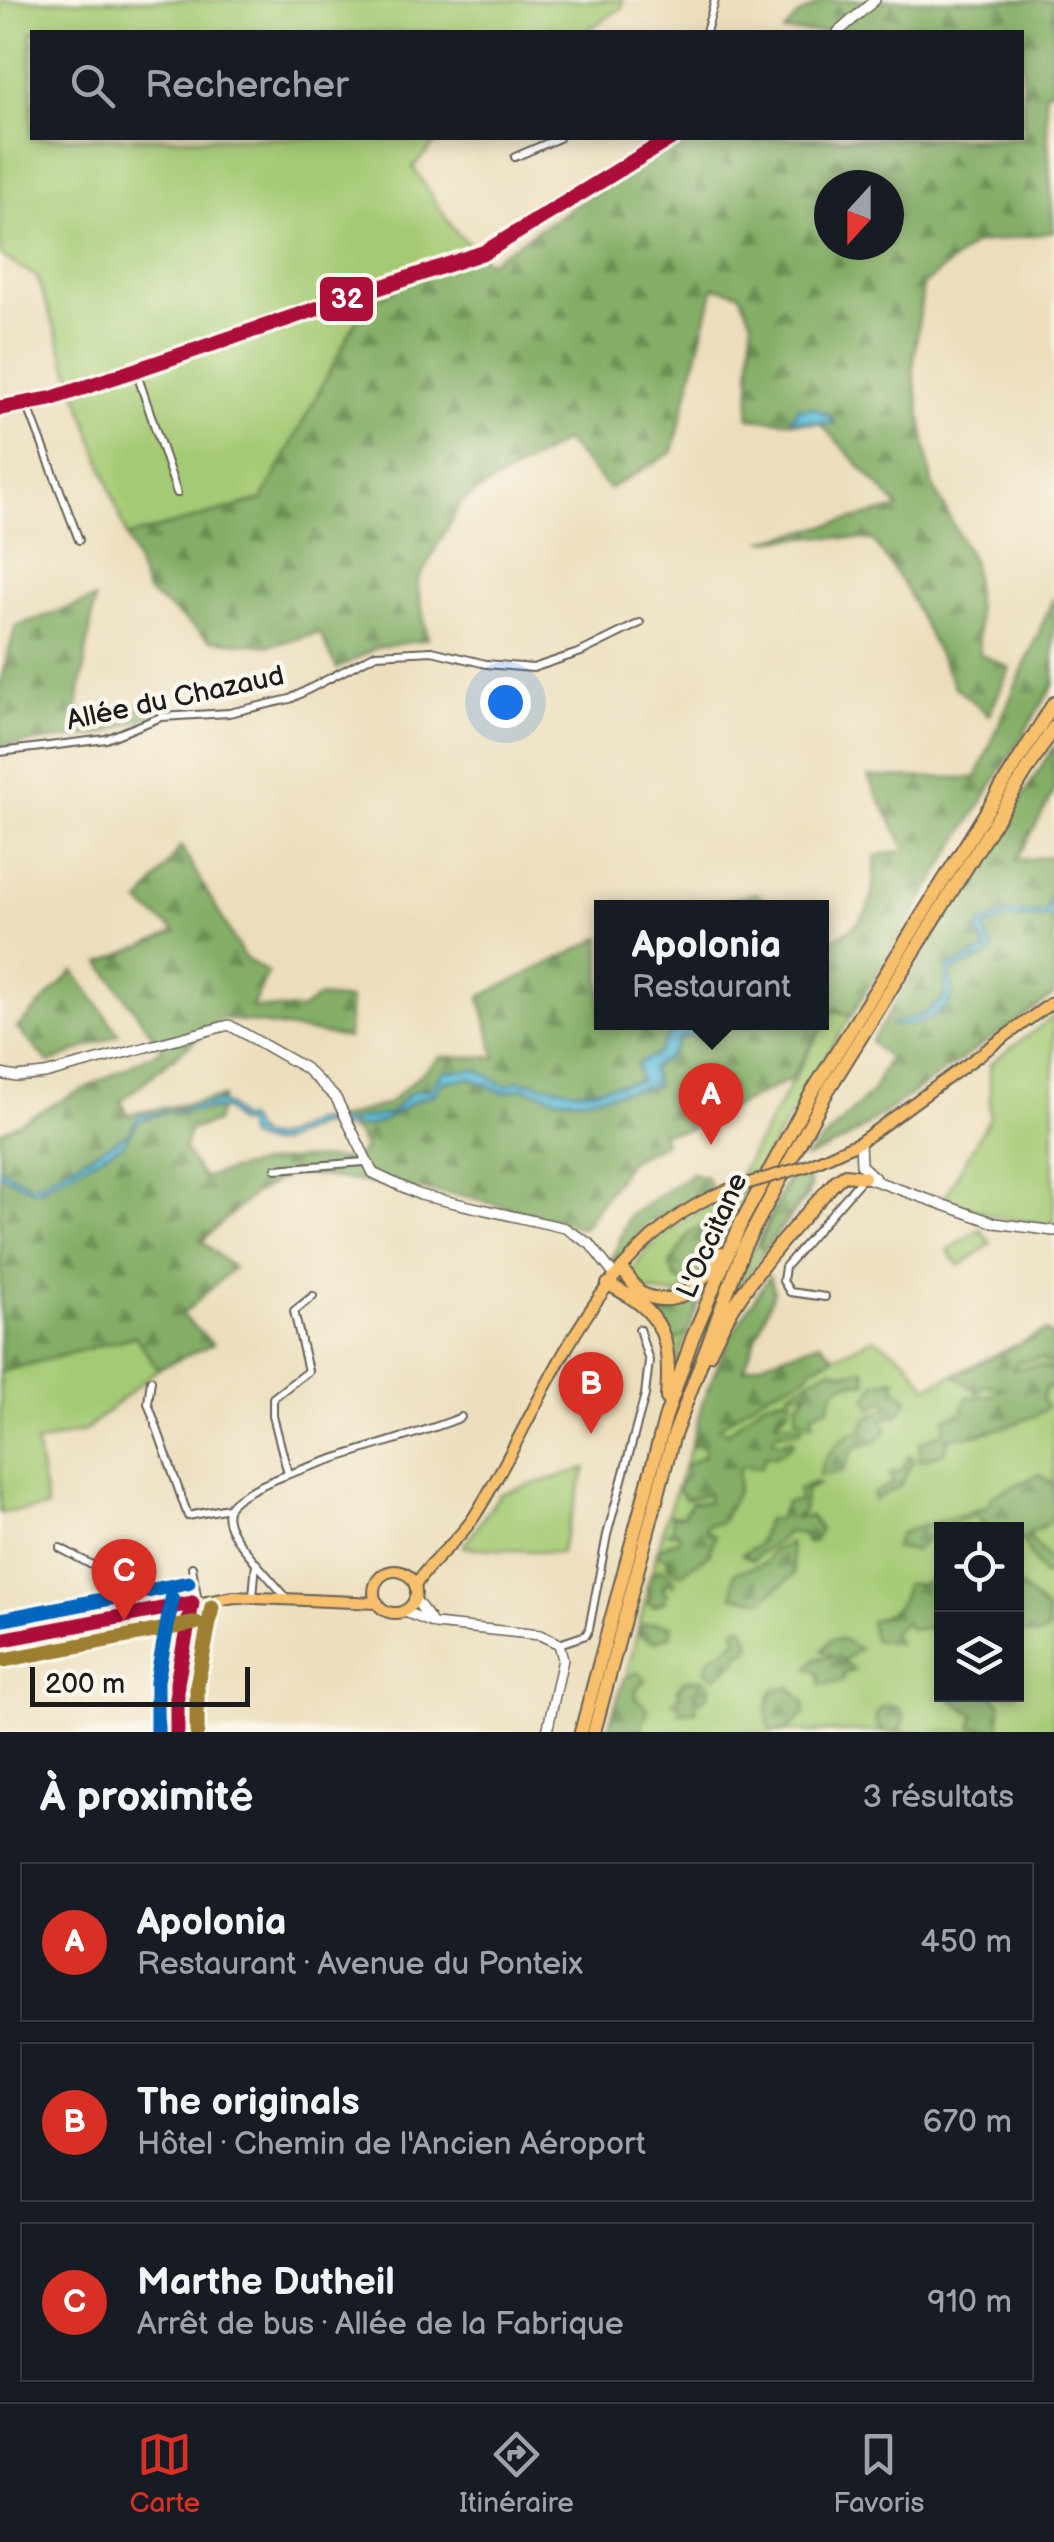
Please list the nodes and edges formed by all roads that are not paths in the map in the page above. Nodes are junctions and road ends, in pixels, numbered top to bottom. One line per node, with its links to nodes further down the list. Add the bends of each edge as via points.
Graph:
1 (715, 0): 3 (street)
2 (875, 0): 4 (street)
3 (707, 30)
4 (840, 30)
5 (554, 140): 7 (street)
6 (669, 140): 8 (street, via 485,252)
7 (515, 156)
8 (136, 371): 9 (street); 11 (street)
9 (27, 404): 10 (street); 12 (street)
10 (0, 408)
11 (177, 493)
12 (80, 540)
13 (640, 624): 16 (street, Allée du Chazaud, via 533,668 432,651 376,654 290,698 229,713 161,717 106,739)
14 (1054, 703): 24 (highway, L'Occitane, via 812,1092)
15 (1054, 727): 31 (highway, L'Occitane, via 785,1164 728,1282)
16 (0, 752)
17 (1054, 1002): 19 (main road)
18 (0, 1074): 20 (street, via 45,1074 229,1025 305,1068 336,1098)
19 (860, 1142): 23 (street, via 861,1165); 26 (main road, bridge, via 817,1163 732,1188 676,1218)
20 (364, 1162): 21 (street); 26 (street, via 391,1184 420,1195 565,1228 584,1238)
21 (276, 1169)
22 (864, 1177): 23 (street); 28 (street, via 785,1267 782,1281 790,1292); 31 (highway, via 845,1175 798,1220 759,1268)
23 (885, 1186): 25 (street, via 995,1224)
24 (741, 1223): 26 (highway, via 702,1282 681,1297 658,1300); 33 (highway, L'Occitane)
25 (1054, 1231)
26 (615, 1276): 33 (highway, via 662,1331 670,1363); 38 (main road, via 473,1518)
27 (312, 1296): 34 (street, via 294,1310 308,1370 274,1398)
28 (825, 1297)
29 (639, 1329): 53 (street, via 650,1361 645,1396 589,1629)
30 (151, 1380): 35 (street, via 148,1403 188,1516)
31 (689, 1390): 57 (highway, L'Occitane)
32 (461, 1417): 34 (street)
33 (665, 1419): 56 (highway, L'Occitane)
34 (288, 1474): 35 (street, via 242,1492)
35 (228, 1508): 37 (street, via 237,1539)
36 (60, 1548): 50 (street, via 103,1571)
37 (256, 1562): 41 (street); 44 (street)
38 (432, 1566): 40 (main road); 43 (main road)
39 (192, 1568): 47 (street)
40 (405, 1574): 42 (main road, via 386,1573); 43 (main road)
41 (268, 1578): 44 (street); 45 (street)
42 (374, 1588): 46 (main road); 48 (main road)
43 (414, 1592): 49 (main road); 51 (street)
44 (259, 1596): 45 (main road); 47 (main road)
45 (287, 1598): 46 (main road)
46 (347, 1600): 48 (main road)
47 (195, 1603): 50 (main road); 54 (street, via 177,1683)
48 (378, 1604): 49 (main road)
49 (403, 1611): 51 (street)
50 (115, 1617): 52 (main road)
51 (435, 1624): 53 (street, via 540,1635)
52 (0, 1640)
53 (559, 1644): 55 (street, via 563,1658)
54 (177, 1732)
55 (546, 1732)
56 (581, 1732)
57 (594, 1732)

